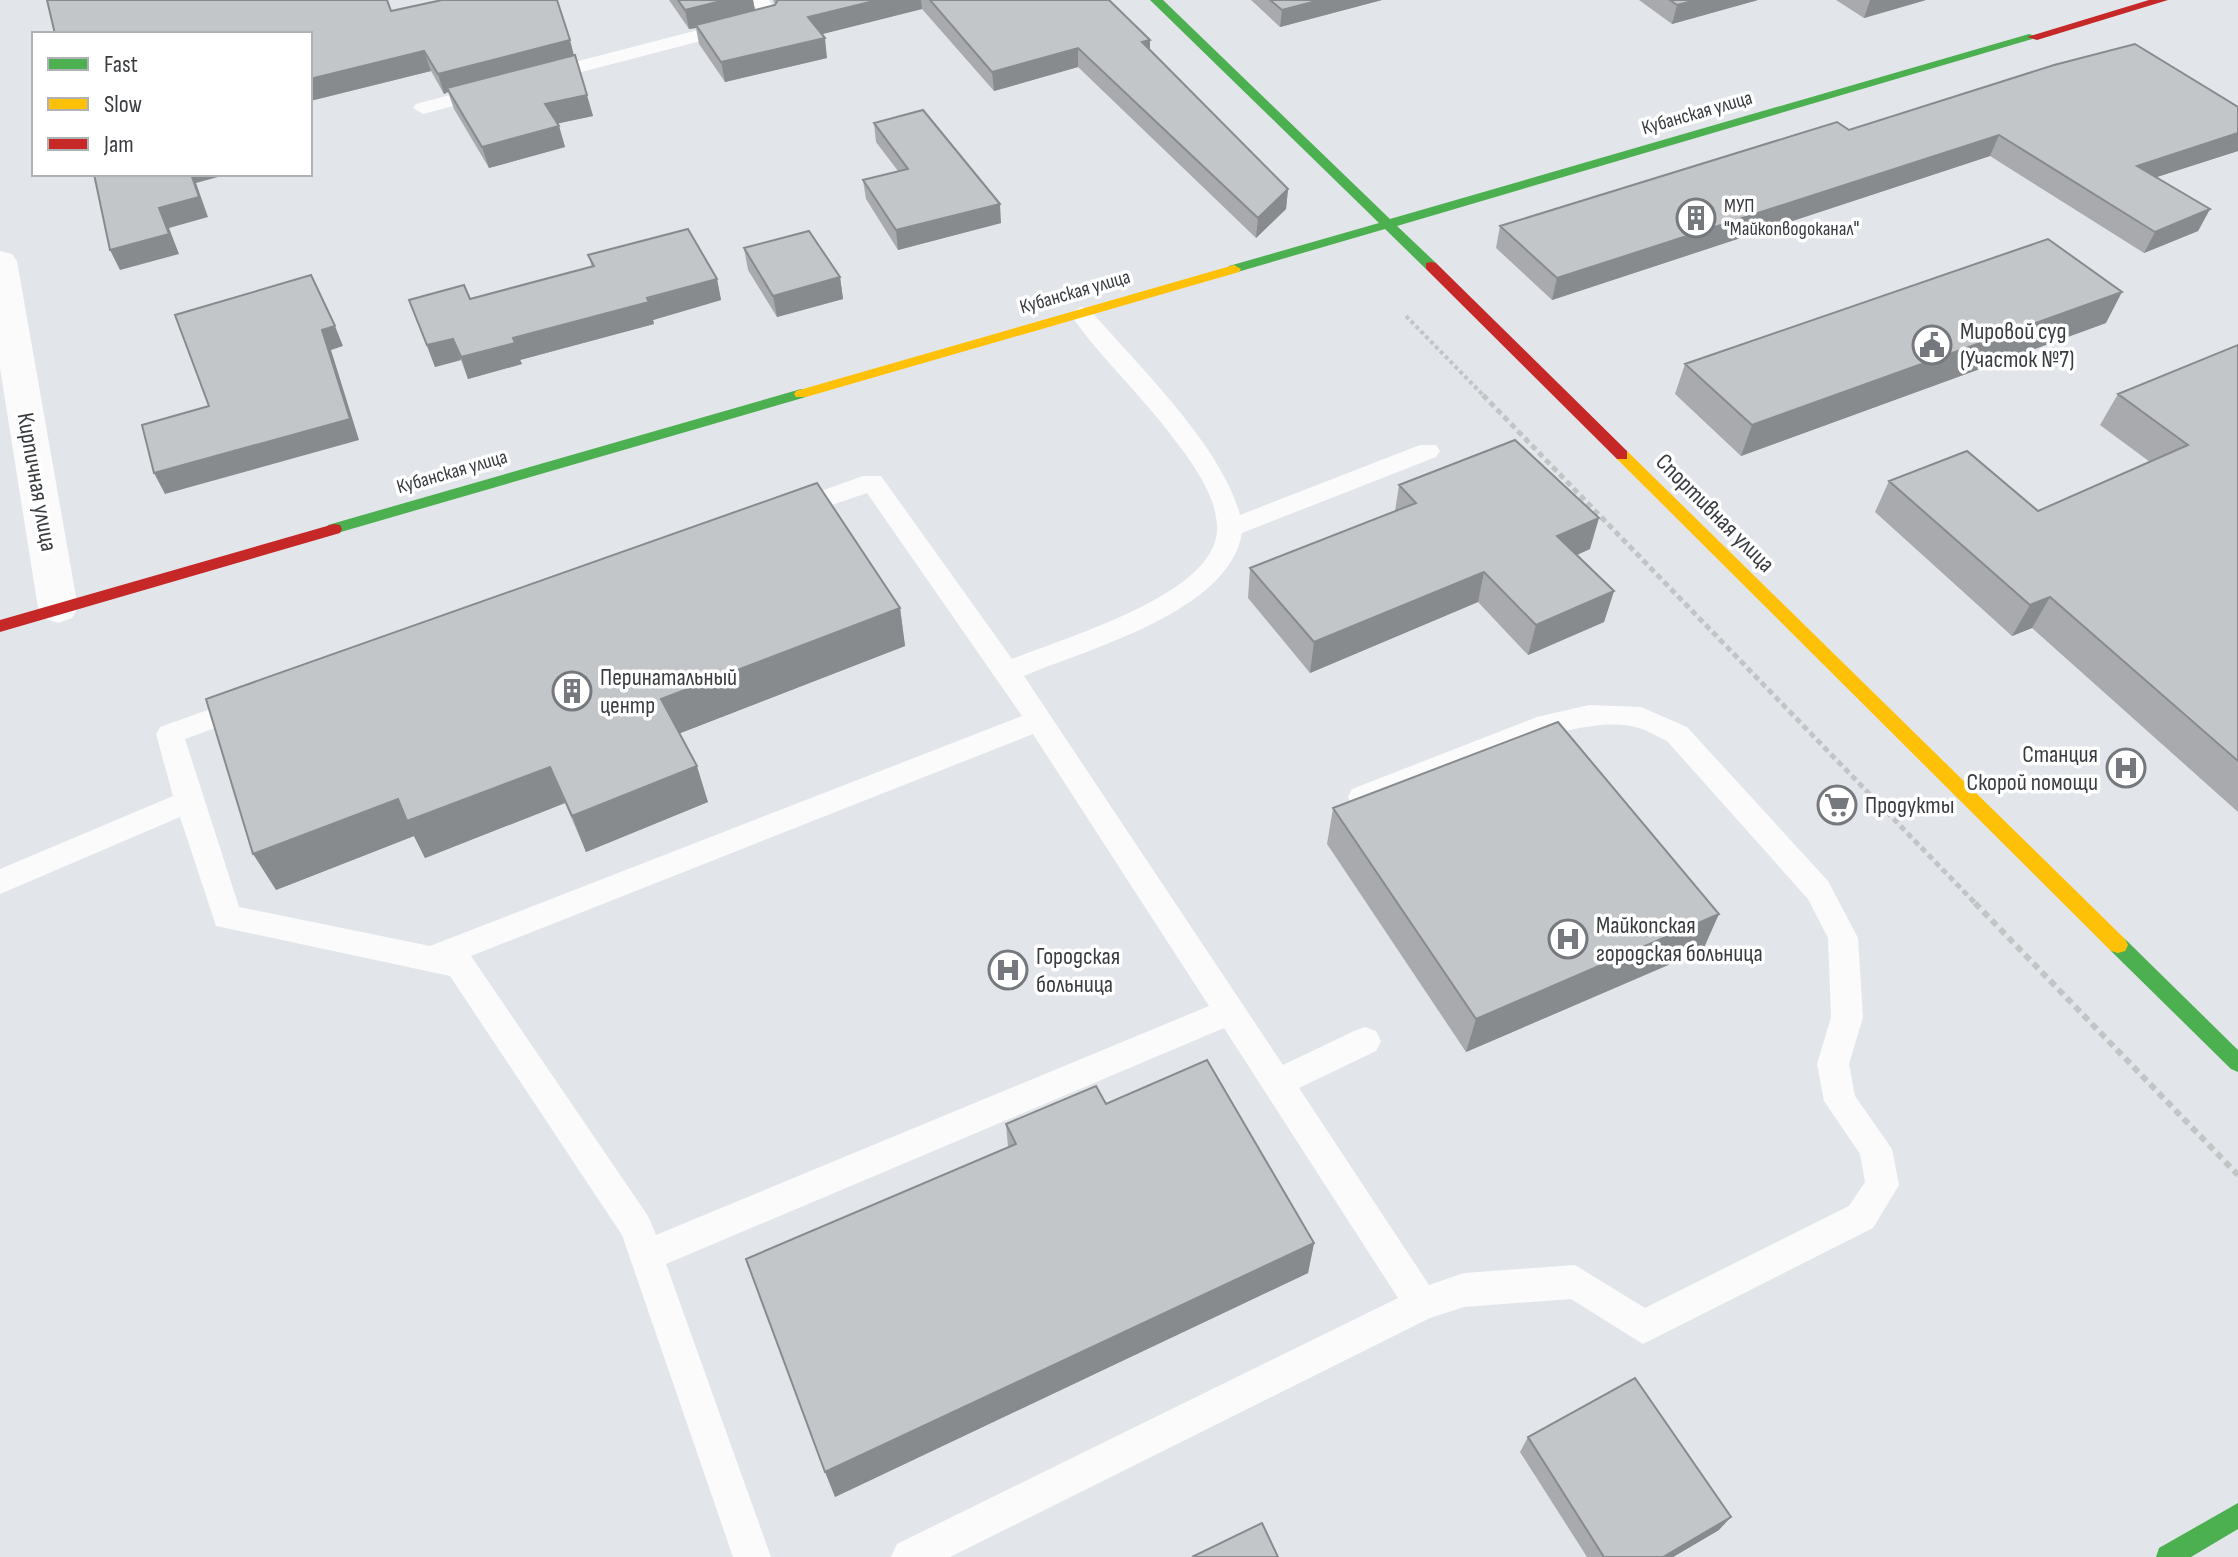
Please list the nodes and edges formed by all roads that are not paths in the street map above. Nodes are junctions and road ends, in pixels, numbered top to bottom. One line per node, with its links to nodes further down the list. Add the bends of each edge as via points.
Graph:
1 (760, 0): 4 (lane, via 771,17)
2 (1156, 0): 5 (street, Спортивная улица)
3 (2162, 0): 5 (street, Кубанская улица)
4 (423, 108)
5 (1388, 226): 7 (street, Кубанская улица); 22 (street, Спортивная улица)
6 (0, 261): 11 (street, Кирпичная улица)
7 (1081, 314): 10 (lane, via 1205,465); 11 (street, Кубанская улица)
8 (1428, 451): 10 (lane)
9 (768, 520): 13 (lane, via 872,482)
10 (1231, 528): 13 (lane, via 1216,564 1171,602)
11 (58, 608): 12 (street, Кубанская улица)
12 (0, 626)
13 (1007, 672): 15 (lane)
14 (275, 696): 16 (lane, via 170,734)
15 (1040, 720): 19 (lane); 20 (lane)
16 (189, 801): 18 (lane); 19 (lane, via 227,917)
17 (1335, 808): 25 (lane, via 1547,724 1589,715 1641,717 1688,745 1818,890 1843,938 1847,1017 1833,1064 1840,1101 1876,1149 1882,1185 1861,1217 1643,1327 1575,1282 1464,1290)
18 (0, 882)
19 (431, 960): 24 (lane, via 460,965 636,1227)
20 (1231, 1011): 23 (lane); 24 (lane)
21 (1365, 1041): 23 (lane)
22 (2238, 1063)
23 (1278, 1083): 25 (lane)
24 (646, 1256): 27 (lane)
25 (1422, 1304): 28 (lane)
26 (2238, 1515): 29 (street)
27 (752, 1557)
28 (910, 1557)
29 (2168, 1557)

